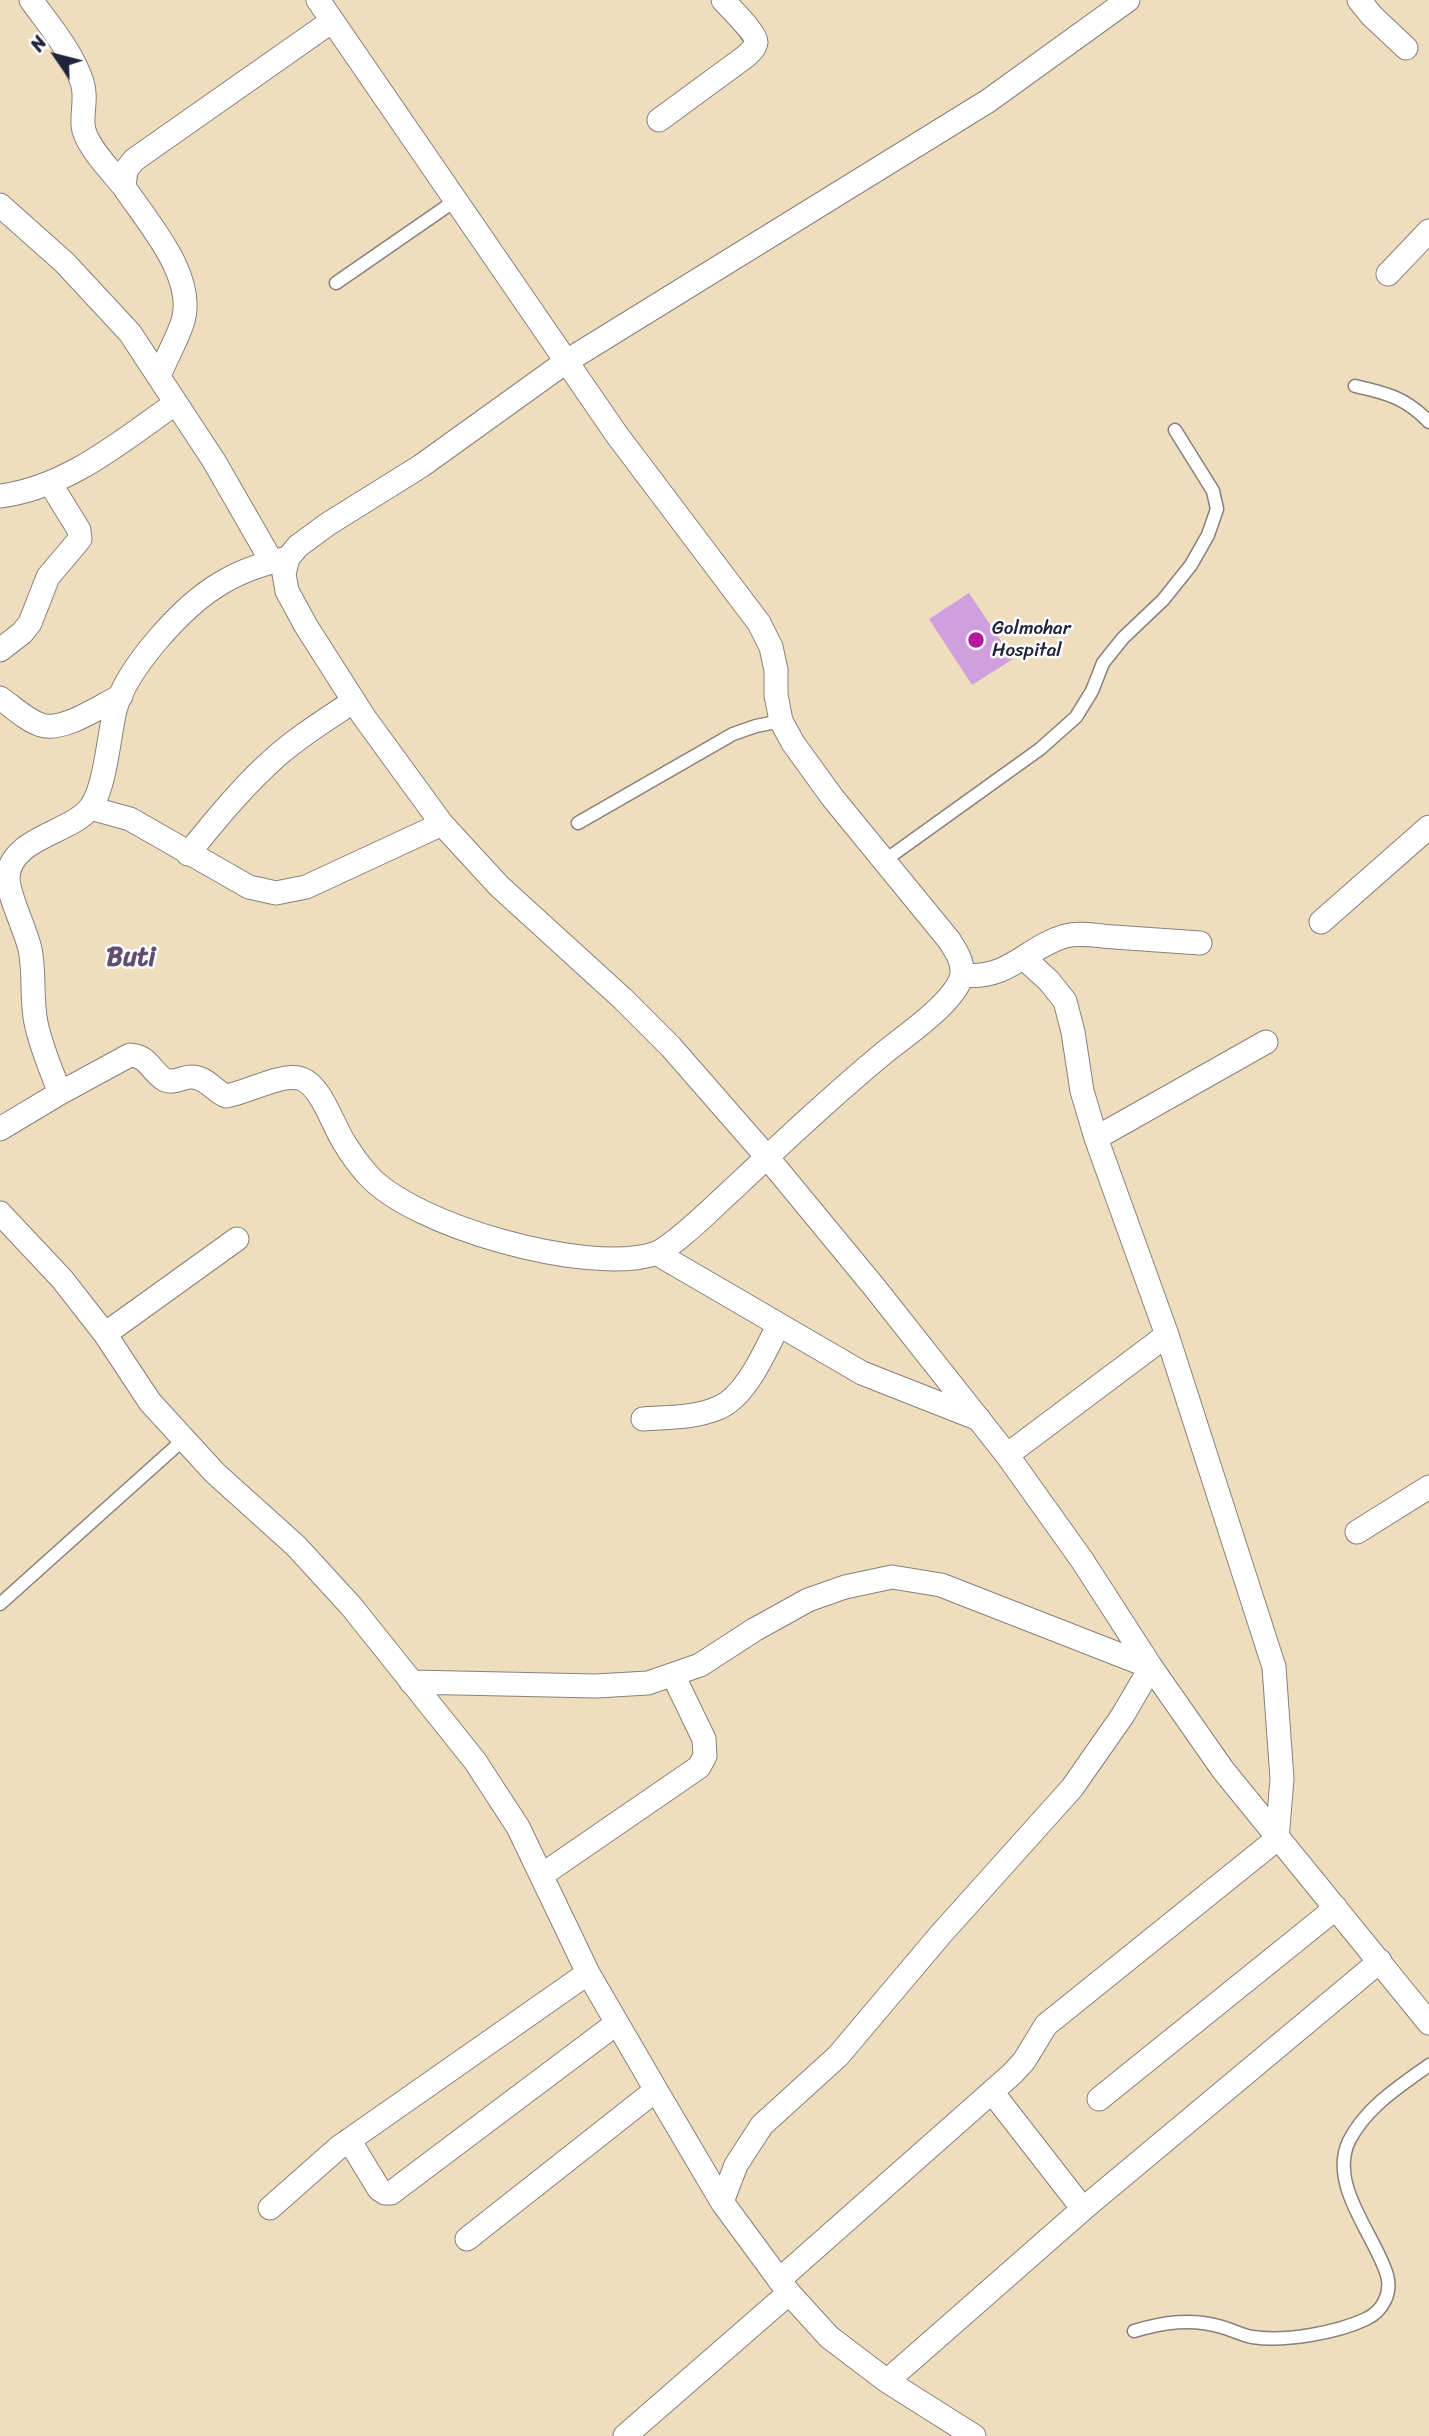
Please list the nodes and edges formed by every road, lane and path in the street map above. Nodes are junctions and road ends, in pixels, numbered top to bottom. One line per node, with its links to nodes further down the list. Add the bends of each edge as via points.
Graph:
1 (31, 0): 9 (street, via 68,51 82,82 83,128 88,141)
2 (318, 0): 6 (street)
3 (723, 0): 8 (street, via 753,34 754,47)
4 (1359, 0): 7 (street)
5 (1123, 2): 15 (street, via 988,101)
6 (332, 21): 9 (street, via 134,160 126,170); 10 (street)
7 (1406, 48)
8 (659, 120)
9 (124, 187): 16 (street, via 179,271 186,292 183,320)
10 (456, 200): 14 (lane); 15 (street)
11 (0, 205): 16 (street, via 105,304)
12 (1429, 231): 13 (street)
13 (1388, 275)
14 (336, 283)
15 (567, 360): 23 (street); 28 (street, via 617,435 759,623 776,670)
16 (159, 376): 18 (street)
17 (1355, 386): 19 (lane, via 1391,394)
18 (176, 403): 21 (street); 23 (street)
19 (1429, 422)
20 (1175, 430): 34 (lane, via 1213,491 1217,509 1191,565 1116,646 1076,717 1040,749)
21 (50, 483): 22 (street); 24 (street, via 80,539 48,578 30,623)
22 (0, 496)
23 (280, 560): 25 (street, via 223,582 182,615 135,667); 27 (street, via 287,591)
24 (0, 650)
25 (121, 696): 26 (street, via 55,726 33,721); 29 (street)
26 (0, 698)
27 (354, 701): 31 (street); 33 (street, via 268,763)
28 (780, 721): 30 (lane, via 733,734); 34 (street)
29 (90, 808): 33 (street, via 130,820); 35 (street, via 28,846)
30 (578, 823)
31 (442, 824): 33 (street, via 306,887 276,893 249,887); 44 (street, via 499,886 671,1047)
32 (1429, 827): 36 (street)
33 (188, 854)
34 (884, 861): 39 (street, via 949,940 960,957)
35 (4, 873): 41 (street, via 24,925 36,1023)
36 (1321, 922)
37 (1200, 943): 38 (street, via 1069,935)
38 (1024, 958): 39 (street, via 994,973); 43 (street, via 1065,1001)
39 (962, 975): 44 (street, via 955,991 931,1014)
40 (1266, 1042): 43 (street)
41 (60, 1093): 42 (street); 47 (street, via 130,1055 146,1059 165,1080 190,1076 226,1096 292,1077 315,1089 368,1176 406,1203 471,1232 542,1251 613,1259)
42 (0, 1129)
43 (1096, 1138): 50 (street)
44 (767, 1157): 47 (street, via 692,1227); 52 (street)
45 (0, 1213): 49 (street, via 62,1279)
46 (237, 1239): 49 (street)
47 (656, 1253): 48 (street)
48 (778, 1326): 51 (street, via 757,1367 721,1407 699,1414); 52 (street, via 862,1373)
49 (105, 1334): 53 (street, via 150,1402)
50 (1167, 1335): 54 (street); 61 (street, via 1274,1667 1282,1779)
51 (643, 1419)
52 (979, 1419): 54 (street)
53 (183, 1440): 57 (lane); 60 (street, via 296,1546)
54 (1007, 1455): 58 (street)
55 (1429, 1487): 56 (street)
56 (1357, 1532)
57 (0, 1604)
58 (1152, 1667): 59 (street, via 942,1585 892,1577 808,1600 700,1665); 61 (street, via 1223,1770); 73 (street, via 1072,1788 838,2056 762,2125 736,2165)
59 (673, 1675): 60 (street, via 648,1683 596,1686); 62 (street, via 704,1739 705,1756 699,1767)
60 (411, 1682): 62 (street, via 475,1761 518,1827)
61 (1278, 1839): 63 (street); 70 (street, via 1046,2025 1024,2061)
62 (542, 1875): 65 (street)
63 (1336, 1908): 64 (street); 71 (street)
64 (1380, 1961): 67 (street); 75 (street)
65 (588, 1973): 66 (street); 72 (street)
66 (617, 2023): 69 (street); 72 (street, via 391,2193 379,2189)
67 (1429, 2023)
68 (1429, 2065): 78 (lane, via 1386,2096 1348,2143 1344,2169 1350,2195 1387,2276 1388,2295 1380,2309 1367,2319 1279,2340 1193,2321 1159,2323)
69 (656, 2090): 73 (street); 76 (street)
70 (992, 2092): 75 (street); 77 (street)
71 (1099, 2099)
72 (349, 2140): 74 (street)
73 (722, 2203): 77 (street)
74 (270, 2208)
75 (1083, 2210): 79 (street)
76 (467, 2239)
77 (784, 2287): 79 (street, via 829,2337); 80 (street)
78 (1134, 2332)
79 (887, 2381): 81 (street)
80 (625, 2436)
81 (974, 2436)

